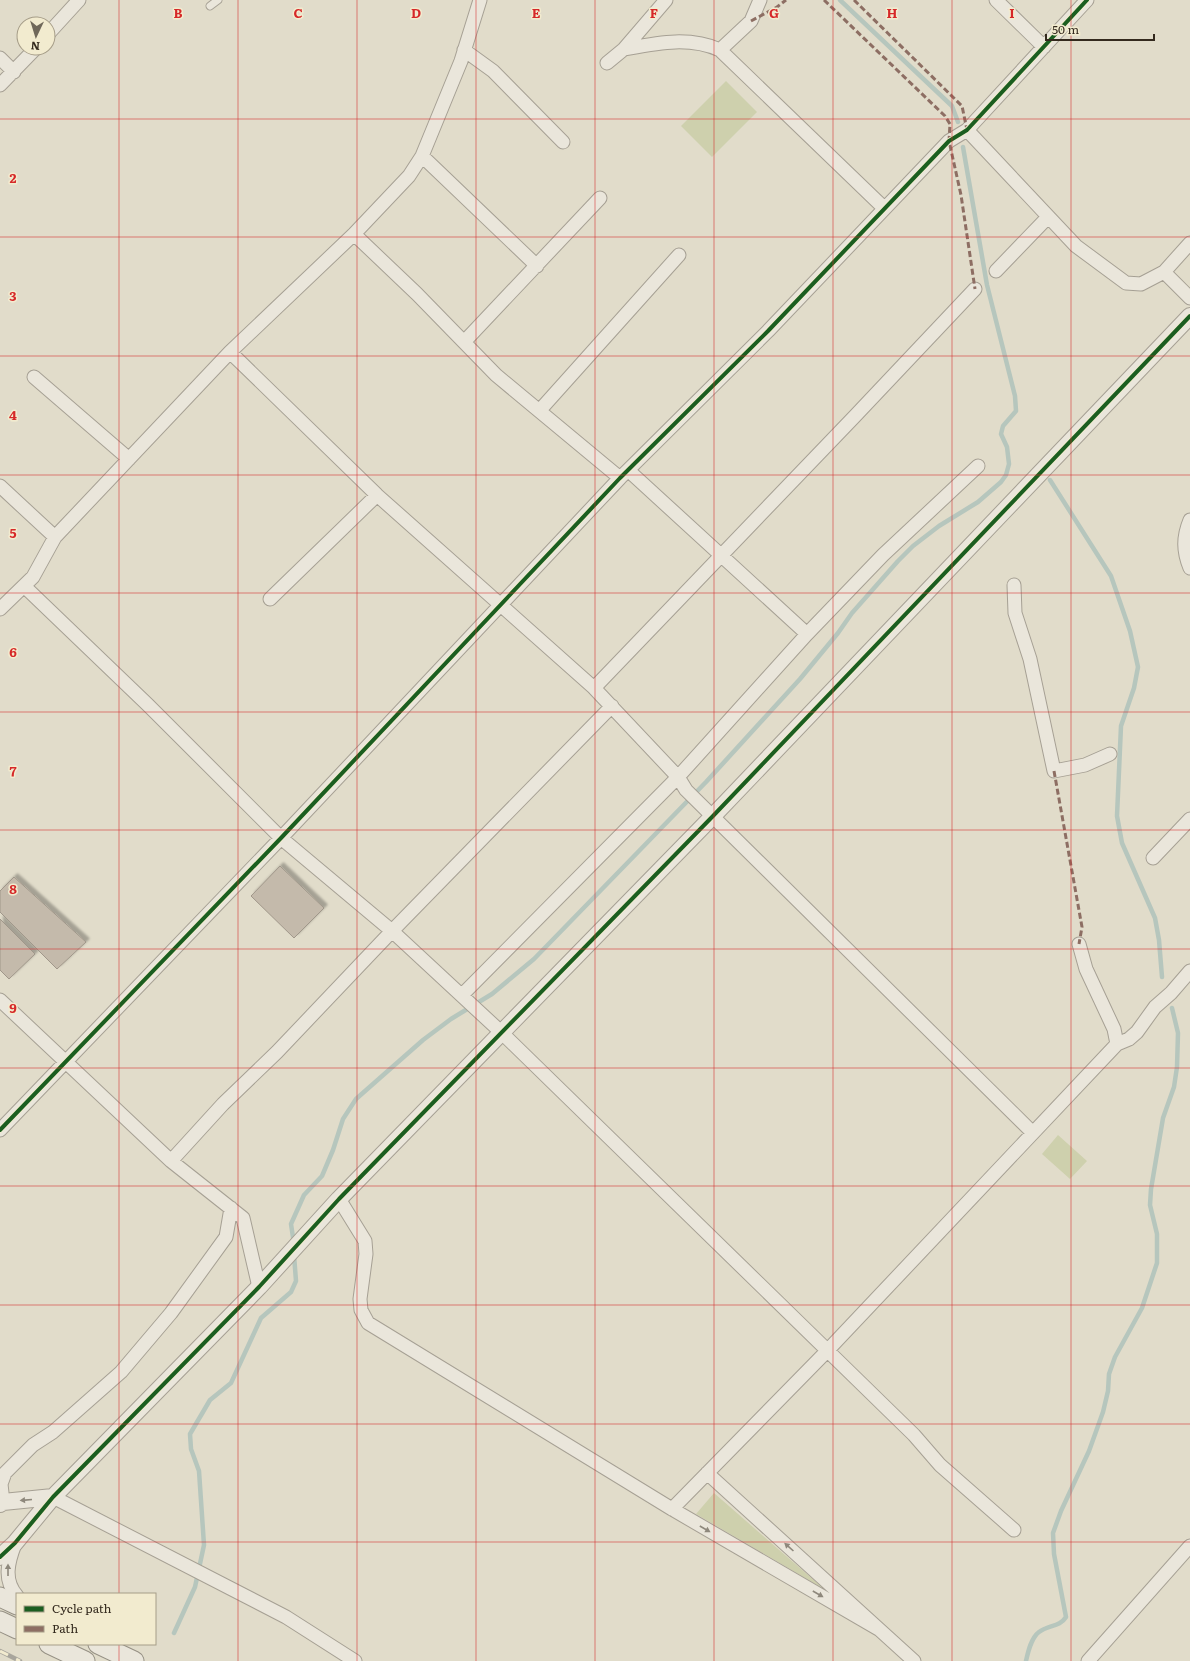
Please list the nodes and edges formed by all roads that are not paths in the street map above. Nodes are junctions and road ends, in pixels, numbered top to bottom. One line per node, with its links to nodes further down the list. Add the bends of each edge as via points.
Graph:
1 (78, 0): 9 (street)
2 (218, 0): 8 (lane)
3 (480, 0): 12 (street)
4 (666, 0): 11 (street)
5 (760, 0): 13 (street, via 751,21)
6 (996, 0): 10 (street)
7 (1087, 0): 10 (street)
8 (210, 6)
9 (56, 25)
10 (1044, 47): 19 (street)
11 (624, 49): 13 (street, via 684,41 707,44); 16 (street)
12 (464, 50): 20 (street, via 493,71); 21 (street)
13 (720, 50): 23 (street)
14 (29, 56): 17 (street)
15 (0, 58): 17 (street)
16 (607, 63)
17 (14, 72): 18 (street)
18 (0, 85)
19 (967, 130): 23 (street, via 949,142); 24 (street)
20 (563, 142)
21 (422, 156): 25 (street, via 409,176); 28 (street)
22 (600, 198): 28 (street)
23 (884, 208): 40 (street, via 768,331)
24 (1048, 217): 29 (street); 30 (street, via 1081,251 1126,283 1141,284)
25 (354, 234): 34 (street); 35 (street)
26 (1190, 243): 30 (street)
27 (679, 254): 37 (street)
28 (537, 266): 34 (street)
29 (996, 270)
30 (1164, 272): 32 (street)
31 (975, 289): 45 (street)
32 (1190, 298)
33 (1190, 316): 57 (street)
34 (464, 342): 37 (street, via 496,375)
35 (230, 352): 38 (street); 42 (street)
36 (34, 377): 38 (street)
37 (540, 410): 40 (street)
38 (129, 459): 44 (street)
39 (978, 466): 52 (street, via 883,555)
40 (625, 474): 45 (street); 50 (street)
41 (0, 486): 44 (street)
42 (377, 495): 49 (street); 50 (street)
43 (1190, 520): 46 (street, via 1184,542 1184,554)
44 (55, 538): 48 (street, via 33,576)
45 (721, 556): 52 (street); 53 (street)
46 (1190, 568)
47 (1014, 585): 55 (street, via 1015,613 1030,659 1054,771 1084,765)
48 (24, 586): 51 (street); 59 (street)
49 (270, 599)
50 (501, 604): 53 (street); 59 (street)
51 (0, 609)
52 (807, 634): 56 (street)
53 (594, 688): 54 (street)
54 (612, 706): 56 (street); 61 (street)
55 (1110, 754)
56 (678, 776): 57 (street, via 686,790); 64 (street)
57 (713, 816): 66 (street); 70 (street)
58 (1190, 819): 60 (street)
59 (281, 838): 61 (street); 68 (street)
60 (1153, 858)
61 (392, 931): 64 (street); 71 (street)
62 (1079, 944): 67 (street, via 1089,976 1114,1029)
63 (1190, 971): 67 (street, via 1155,1007 1137,1032)
64 (462, 995): 66 (street)
65 (0, 1000): 68 (street)
66 (502, 1033): 72 (street); 75 (street)
67 (1117, 1044): 70 (street)
68 (66, 1062): 69 (street); 71 (street)
69 (0, 1130)
70 (1033, 1133): 75 (street)
71 (171, 1161): 73 (street)
72 (339, 1199): 74 (street); 79 (street, via 365,1241 366,1254 360,1299 361,1310 368,1323)
73 (231, 1208): 74 (street, via 243,1218); 78 (street, via 226,1236 172,1313 121,1372 53,1432 33,1445 5,1473 1,1484)
74 (259, 1287): 77 (street)
75 (827, 1351): 76 (street); 80 (street, via 914,1435 940,1465)
76 (707, 1473): 79 (street); 89 (street, one-way to 76)
77 (53, 1497): 78 (street, one-way to 78); 81 (street); 94 (street, via 286,1617)
78 (1, 1503)
79 (672, 1509): 89 (street, one-way to 89)
80 (1014, 1530)
81 (15, 1543): 83 (street); 84 (street, one-way to 81, via 10,1586 7,1567)
82 (1190, 1546): 96 (street)
83 (0, 1557)
84 (16, 1595)
85 (0, 1597): 86 (main road)
86 (16, 1605)
87 (0, 1621): 88 (main road)
88 (16, 1629)
89 (880, 1630): 95 (street)
90 (51, 1645): 92 (main road)
91 (100, 1645): 93 (main road)
92 (85, 1661)
93 (134, 1661)
94 (355, 1661)
95 (914, 1661)
96 (1088, 1661)

